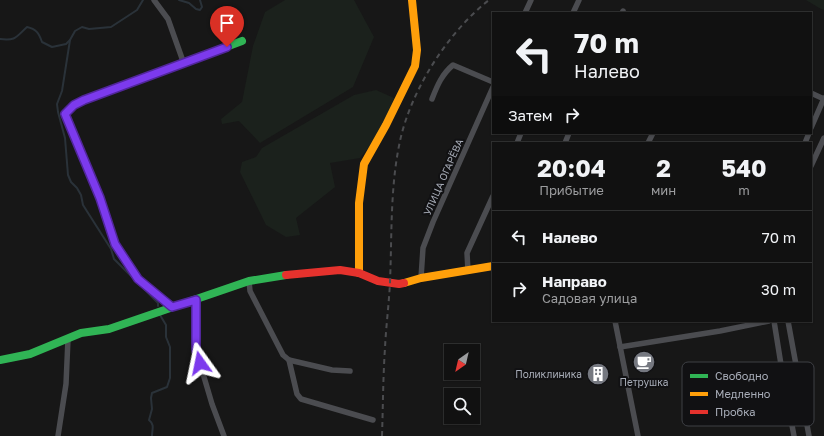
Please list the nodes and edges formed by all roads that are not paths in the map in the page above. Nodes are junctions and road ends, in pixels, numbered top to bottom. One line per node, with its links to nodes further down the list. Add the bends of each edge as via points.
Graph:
1 (154, 0): 8 (street, via 168,19)
2 (412, 0): 20 (street, via 417,50 415,66 364,164 359,203)
3 (531, 0): 5 (street)
4 (579, 0): 6 (street)
5 (525, 12)
6 (573, 12)
7 (242, 41): 8 (street)
8 (184, 64): 24 (street, via 74,105 65,114 100,198 115,244 138,279)
9 (492, 82): 13 (street, via 453,65 439,82)
10 (492, 89): 21 (street, УЛИЦА ОГАРЁВА, via 423,248)
11 (812, 93): 12 (street)
12 (824, 98): 14 (street)
13 (432, 99)
14 (812, 126)
15 (824, 138): 16 (street)
16 (812, 164)
17 (492, 198): 19 (street, via 467,254)
18 (492, 266): 19 (street)
19 (468, 271): 21 (street)
20 (359, 273): 21 (street, via 390,284); 22 (street, via 340,270)
21 (421, 278)
22 (249, 281): 23 (street); 32 (street, via 250,291 271,334 283,355)
23 (196, 300): 24 (street); 40 (street, via 196,350)
24 (172, 307): 29 (street, via 110,329 81,333)
25 (615, 322): 30 (street)
26 (764, 322): 30 (street)
27 (774, 322): 33 (street)
28 (788, 322): 34 (street)
29 (68, 338): 31 (street, via 30,354); 39 (street, via 66,384)
30 (620, 347): 41 (street)
31 (0, 360)
32 (289, 360): 35 (street, via 332,370); 36 (street, via 297,394 301,399)
33 (781, 362)
34 (795, 362)
35 (350, 371)
36 (373, 420)
37 (792, 426): 42 (street)
38 (807, 426): 43 (street)
39 (58, 436)
40 (224, 436)
41 (638, 436)
42 (794, 436)
43 (809, 436)

